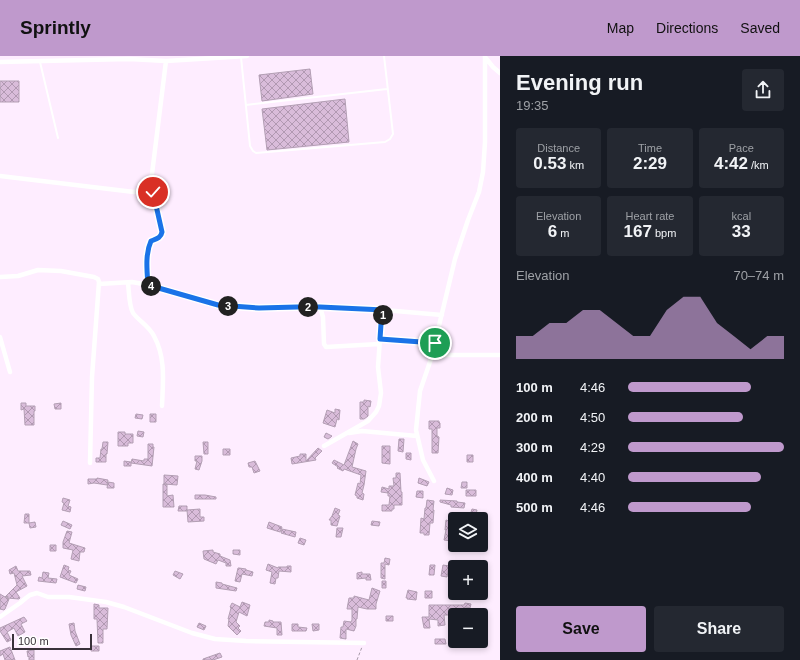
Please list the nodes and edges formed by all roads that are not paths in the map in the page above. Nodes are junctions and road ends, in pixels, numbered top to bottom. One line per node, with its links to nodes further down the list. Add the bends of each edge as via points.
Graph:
1 (241, 56): 2 (street); 7 (street); 11 (lane)
2 (247, 56)
3 (384, 56): 10 (lane)
4 (484, 56): 9 (street); 19 (street, via 483,172 479,192 455,259)
5 (129, 58): 6 (street); 7 (street)
6 (39, 61): 8 (street); 12 (lane)
7 (166, 61): 13 (street, via 150,188 134,192)
8 (0, 62)
9 (500, 73)
10 (388, 89): 11 (lane); 11 (lane, via 393,134 385,142 256,153 250,146)
11 (246, 105)
12 (58, 138)
13 (0, 176)
14 (0, 277): 16 (street, via 18,276 38,270 61,271 94,277 98,279)
15 (128, 283): 16 (street); 17 (street, via 148,285 218,305 259,308); 26 (street, via 131,307 150,329 159,348 163,364)
16 (98, 284): 30 (street)
17 (320, 307): 18 (street); 21 (street, via 326,346)
18 (384, 310): 19 (street); 21 (street)
19 (442, 315): 22 (street)
20 (0, 337): 25 (street)
21 (380, 342): 22 (street); 27 (street, via 380,406 368,421)
22 (435, 343): 23 (street)
23 (432, 354): 24 (street); 28 (street, via 420,391)
24 (500, 355)
25 (10, 372)
26 (162, 406)
27 (345, 434): 28 (street, via 362,431); 29 (street)
28 (417, 436): 31 (street, via 423,460)
29 (324, 446)
30 (90, 463)
31 (434, 481)
32 (0, 617): 33 (street, via 36,593 48,597 106,602 215,639)
33 (364, 643)

